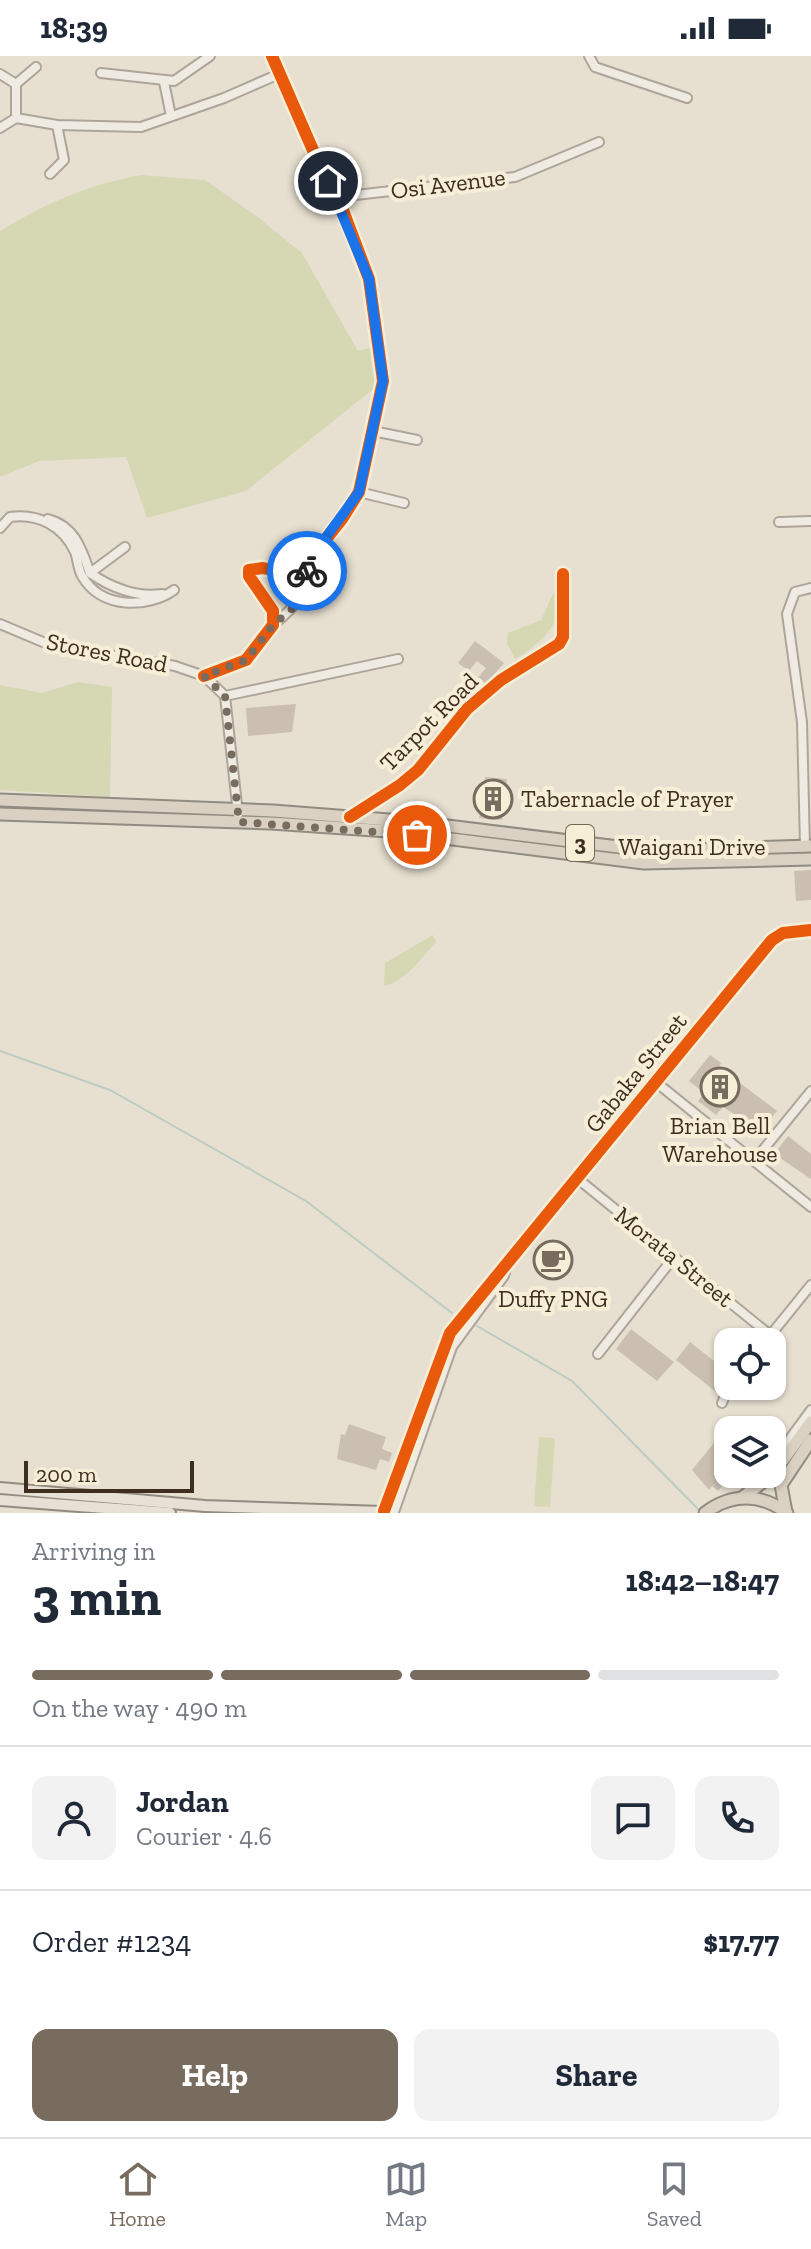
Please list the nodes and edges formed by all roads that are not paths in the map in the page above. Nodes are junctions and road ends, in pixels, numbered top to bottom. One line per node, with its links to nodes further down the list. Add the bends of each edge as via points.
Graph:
1 (210, 56): 8 (street, via 174,81)
2 (272, 56): 7 (street)
3 (589, 56): 10 (street, via 595,67)
4 (36, 67): 9 (street)
5 (101, 73): 8 (street)
6 (0, 74): 9 (street)
7 (279, 74): 11 (street); 17 (street)
8 (164, 82): 11 (street)
9 (16, 84): 12 (street)
10 (687, 98)
11 (171, 116): 13 (street, via 141,127)
12 (16, 118): 13 (street); 14 (street)
13 (57, 125): 16 (street, via 64,160)
14 (0, 128)
15 (599, 142): 17 (street, Osi Avenue, via 515,177)
16 (50, 174)
17 (338, 197): 18 (street, via 371,293 383,381)
18 (373, 431): 19 (street); 20 (street)
19 (417, 440)
20 (359, 492): 21 (street); 27 (street)
21 (404, 503)
22 (40, 517): 25 (street, via 10,517); 28 (street, via 74,536); 28 (street, via 75,552 82,577 112,600 131,605 173,591 153,596 127,591)
23 (811, 521): 24 (street)
24 (779, 522)
25 (0, 528)
26 (125, 547): 28 (street)
27 (307, 563): 32 (street, via 302,600); 32 (street, via 281,572 249,570 273,611)
28 (90, 573)
29 (563, 574): 40 (street, Tarpot Road, via 559,644 501,680 467,709 409,778)
30 (811, 588): 36 (street, via 795,592 787,614)
31 (0, 624): 34 (street, Stores Road, via 50,645 175,666)
32 (273, 625): 34 (street, via 246,660)
33 (398, 659): 35 (street)
34 (204, 676): 35 (street, Stores Road)
35 (225, 696): 38 (street)
36 (806, 722): 44 (street)
37 (0, 800): 38 (highway, Waigani Drive / 3)
38 (238, 808): 40 (highway, Waigani Drive / 3); 42 (street)
39 (0, 814): 42 (highway, Waigani Drive / 3)
40 (350, 817): 41 (highway, Waigani Drive / 3)
41 (374, 819): 43 (highway, via 376,827); 45 (highway, Waigani Drive / 3)
42 (239, 822): 43 (highway, Waigani Drive / 3)
43 (446, 839): 49 (highway, Waigani Drive / 3, via 644,863)
44 (808, 846): 46 (highway, Waigani Drive / 3)
45 (632, 849): 46 (highway, Waigani Drive / 3); 49 (highway, via 691,855)
46 (705, 851): 48 (highway, via 706,858)
47 (811, 859): 48 (highway, Waigani Drive / 3)
48 (766, 861): 49 (highway, Waigani Drive / 3)
49 (690, 862)
50 (811, 930): 51 (street, Gabaka Street, via 783,933 772,940)
51 (657, 1083): 53 (street); 54 (street, Gabaka Street)
52 (811, 1091): 53 (street)
53 (754, 1161): 55 (street)
54 (578, 1179): 56 (street, Morata Street); 74 (street, Gabaka Street, via 444,1342)
55 (811, 1207)
56 (674, 1257): 59 (street, Morata Street); 61 (street)
57 (807, 1292): 58 (street); 60 (street)
58 (811, 1307)
59 (755, 1328)
60 (777, 1328)
61 (598, 1354)
62 (723, 1400): 63 (street)
63 (722, 1403)
64 (811, 1410): 67 (street)
65 (811, 1422): 68 (highway)
66 (811, 1440): 77 (highway, via 781,1485)
67 (786, 1444)
68 (786, 1456)
69 (0, 1488): 73 (main road)
70 (756, 1488): 71 (highway)
71 (743, 1497): 75 (highway); 77 (highway, via 768,1501)
72 (0, 1500): 76 (main road)
73 (204, 1509): 74 (main road)
74 (387, 1512)
75 (706, 1512)
76 (170, 1513)
77 (787, 1513)

